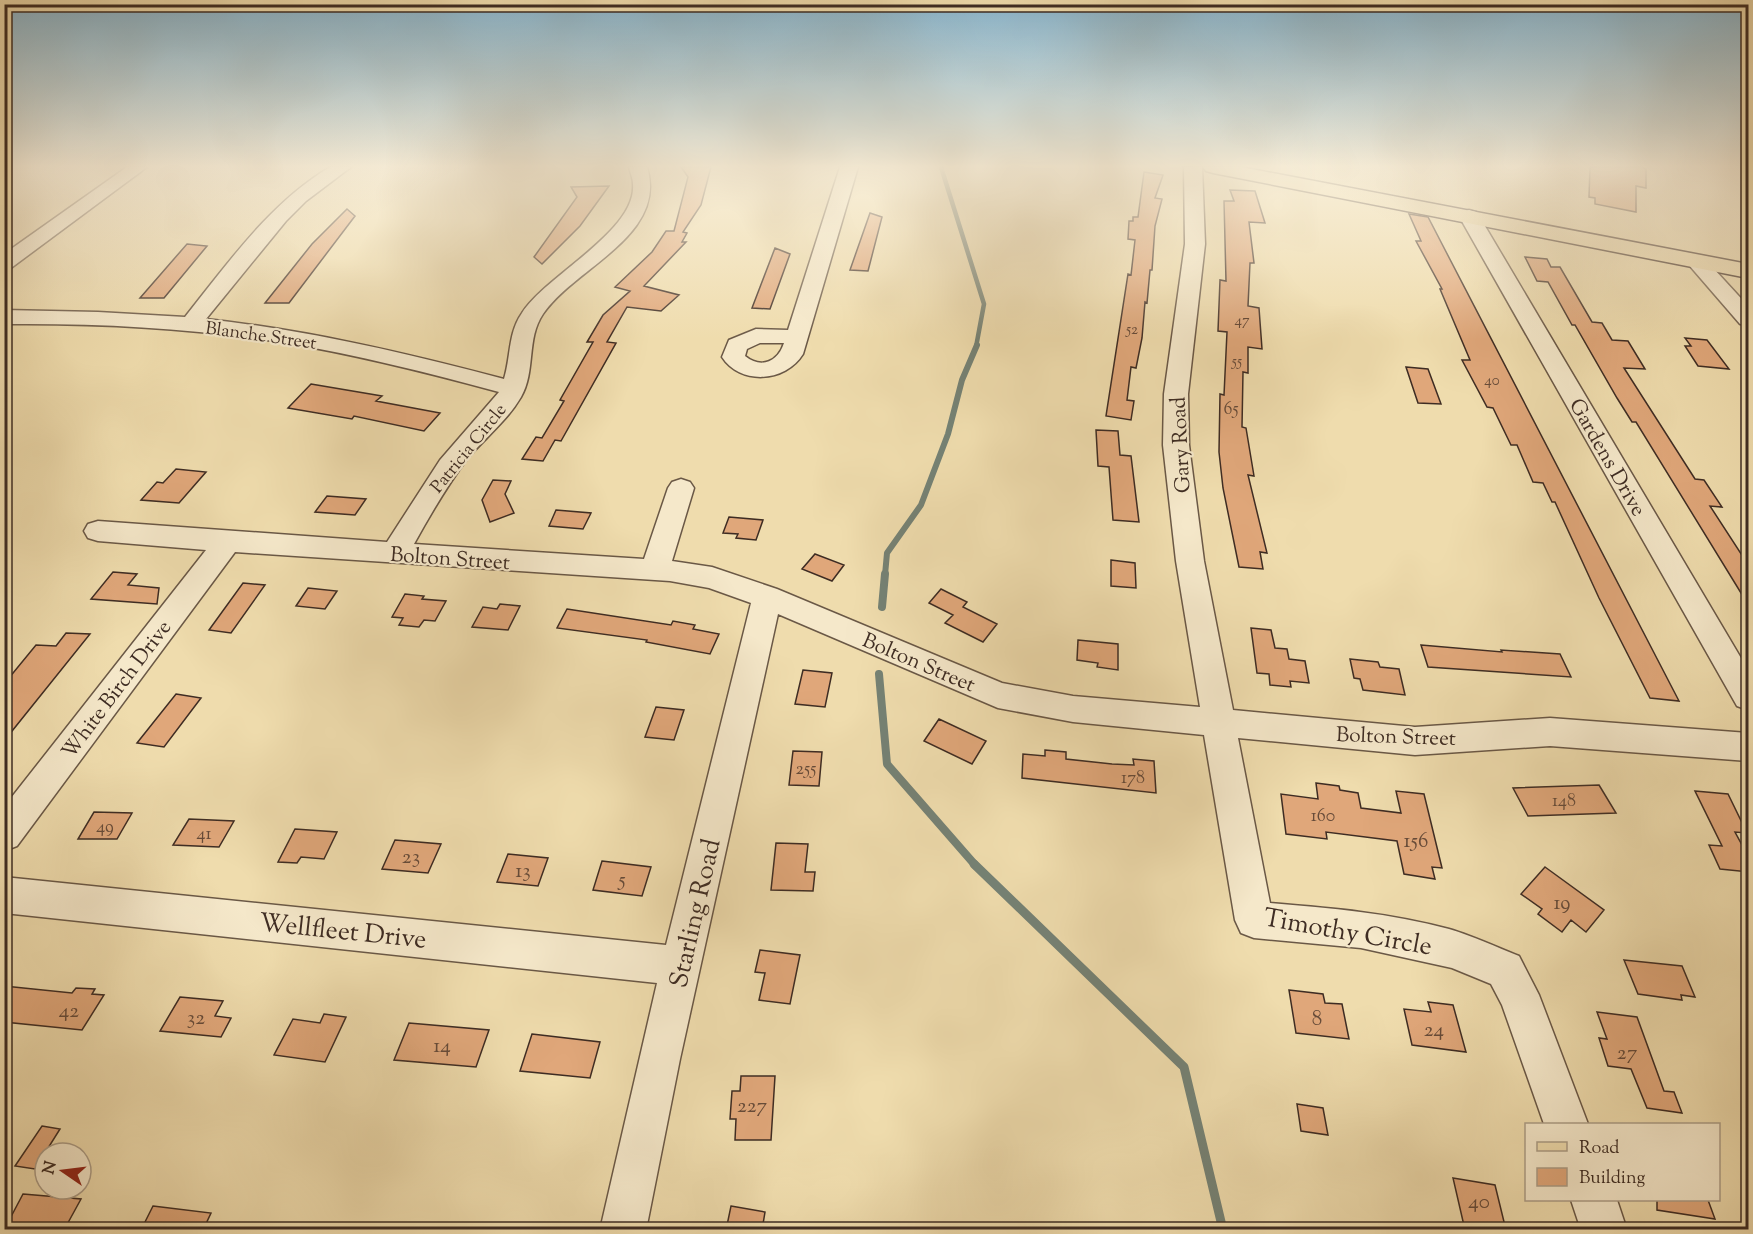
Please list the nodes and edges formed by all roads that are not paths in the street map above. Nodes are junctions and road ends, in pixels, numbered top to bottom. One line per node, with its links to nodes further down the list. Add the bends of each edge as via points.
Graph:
1 (58, 225): 9 (street)
2 (274, 225): 13 (street)
3 (624, 225): 15 (street, Patricia Circle, via 600,252 542,301 526,323)
4 (831, 225): 14 (street)
5 (1194, 225): 23 (street, Gary Road, via 1176,394 1176,445 1190,561)
6 (1474, 225): 22 (street, Gardens Drive)
7 (1512, 225): 8 (main road)
8 (1696, 261): 10 (main road); 12 (street)
9 (4, 264)
10 (1749, 271)
11 (4, 317): 13 (street, Blanche Street)
12 (1749, 319)
13 (190, 325): 15 (street, Blanche Street, via 361,351)
14 (797, 337)
15 (513, 388): 19 (street, Patricia Circle, via 440,478)
16 (681, 489): 20 (street)
17 (98, 531): 18 (street, Bolton Street)
18 (228, 542): 19 (street, Bolton Street); 25 (street, White Birch Drive)
19 (394, 554): 20 (street, Bolton Street)
20 (655, 570): 21 (street, Bolton Street, via 712,578)
21 (767, 597): 23 (street, Bolton Street, via 998,695 1073,709); 27 (street, Starling Road)
22 (1749, 697)
23 (1219, 721): 24 (street, Bolton Street, via 1415,741 1550,732); 28 (street, Timothy Circle, via 1254,920 1361,929 1452,949 1505,970 1519,995)
24 (1749, 747)
25 (4, 835)
26 (4, 895): 27 (street, Wellfleet Drive)
27 (681, 966): 30 (street, Starling Road)
28 (1565, 1123)
29 (1594, 1201): 31 (street)
30 (624, 1230)
31 (1604, 1230)

